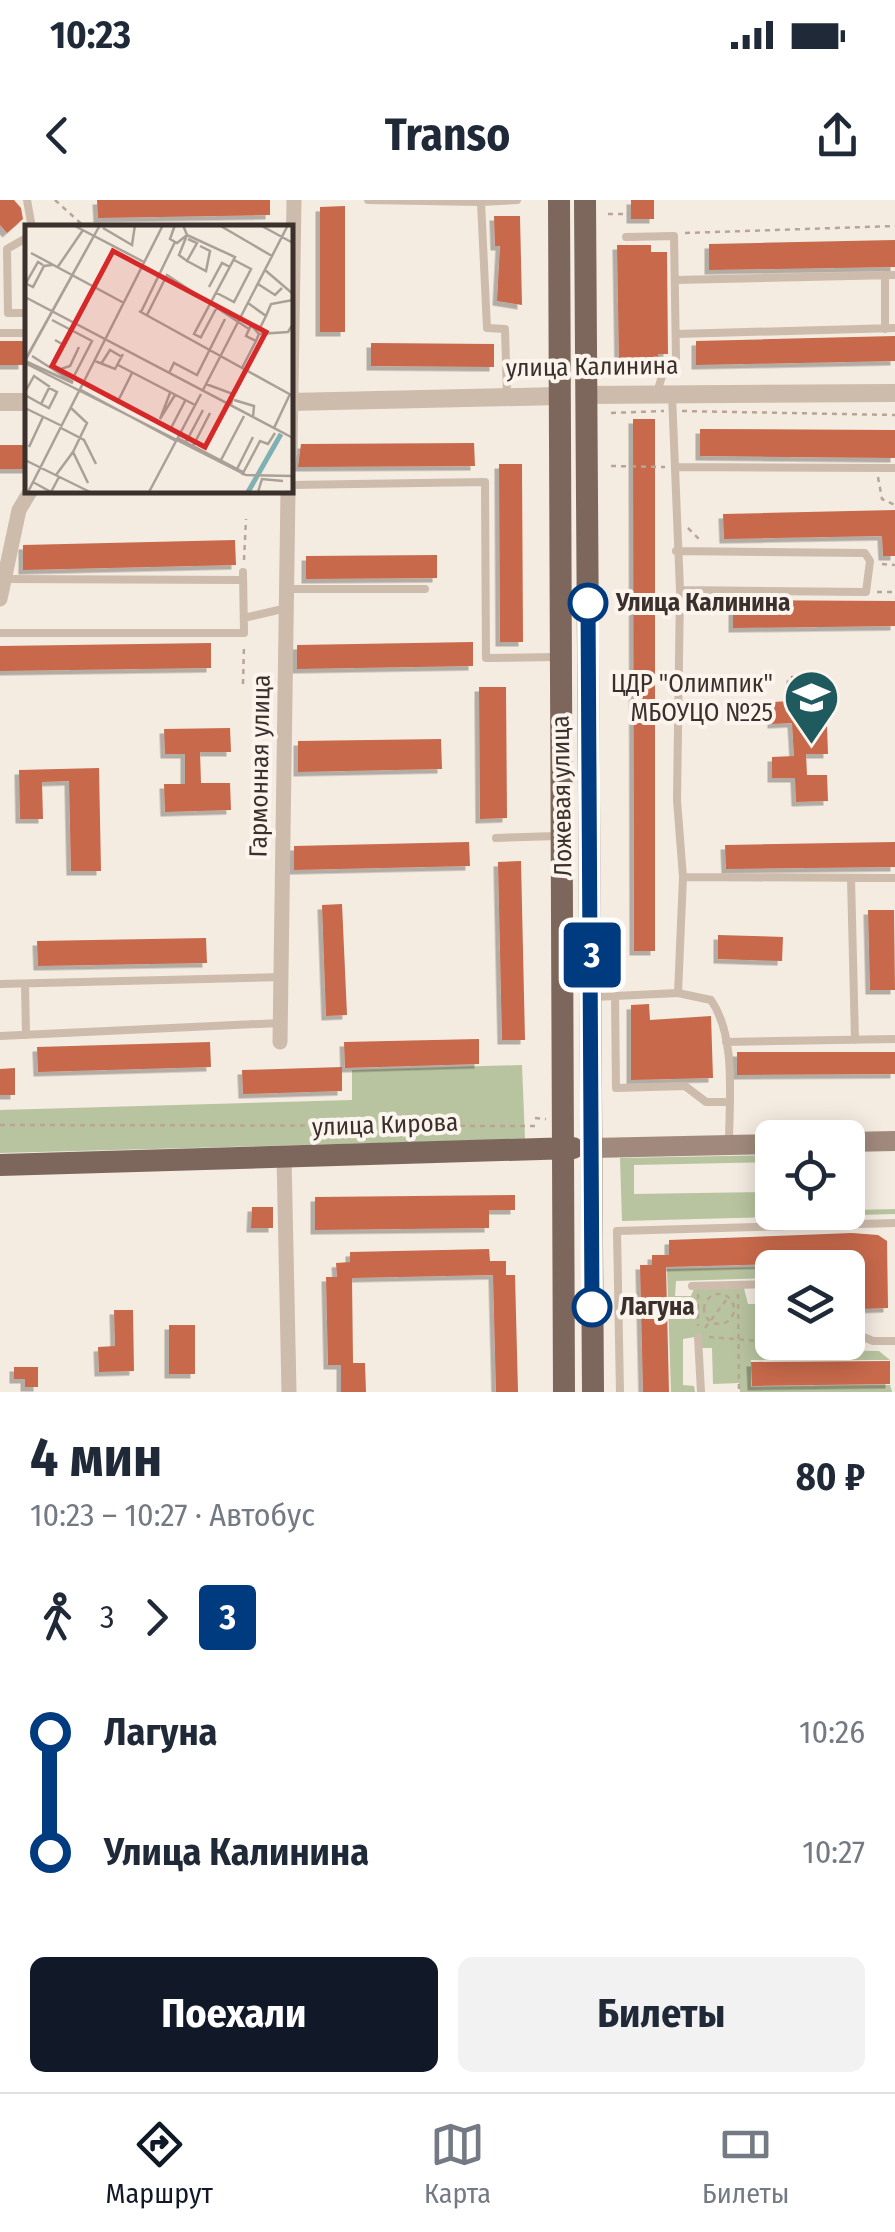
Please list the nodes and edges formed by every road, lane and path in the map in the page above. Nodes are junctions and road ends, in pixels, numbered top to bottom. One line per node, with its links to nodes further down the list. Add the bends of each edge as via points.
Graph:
1 (27, 200): 11 (lane)
2 (55, 200): 12 (path)
3 (294, 200): 14 (street)
4 (368, 200): 8 (lane)
5 (517, 200): 8 (lane)
6 (559, 200): 27 (main road, Ложевая улица)
7 (585, 200): 26 (main road, Ложевая улица)
8 (481, 202): 28 (lane, via 487,328 505,329)
9 (608, 214): 10 (path)
10 (631, 214)
11 (31, 225)
12 (83, 225)
13 (895, 226): 15 (path)
14 (292, 228)
15 (674, 236): 16 (lane); 19 (lane)
16 (626, 238)
17 (2, 246): 20 (lane, via 8,313)
18 (890, 275): 19 (lane); 21 (lane)
19 (675, 280): 22 (lane)
20 (25, 312)
21 (890, 329): 22 (lane)
22 (676, 334): 24 (lane)
23 (612, 368): 24 (lane)
24 (670, 370): 29 (lane, via 662,376)
25 (895, 392): 29 (street, улица Калинина)
26 (586, 395): 27 (main road, улица Калинина); 29 (street, улица Калинина); 70 (main road, Ложевая улица)
27 (560, 396): 28 (street, улица Калинина); 59 (main road, Ложевая улица)
28 (507, 397): 30 (street, улица Калинина)
29 (667, 399): 31 (path); 32 (path); 34 (lane)
30 (292, 402)
31 (611, 413)
32 (895, 415)
33 (611, 466): 34 (path)
34 (678, 467): 35 (lane); 41 (lane)
35 (877, 468): 36 (lane); 40 (path, via 879,496)
36 (895, 468)
37 (292, 487): 59 (lane, via 485,482 486,658)
38 (30, 492): 48 (street, via 19,510)
39 (289, 492): 49 (street, Гармонная улица)
40 (895, 505)
41 (677, 516): 43 (lane); 44 (path, via 700,540)
42 (246, 518): 47 (path)
43 (676, 552): 44 (lane); 51 (lane)
44 (699, 552): 45 (lane, via 865,553)
45 (870, 564): 46 (path); 52 (lane)
46 (895, 565)
47 (243, 576): 48 (lane); 56 (lane)
48 (6, 579): 54 (street)
49 (287, 588): 50 (lane); 55 (street, Гармонная улица)
50 (425, 589)
51 (680, 590): 52 (lane); 63 (lane, via 677,800)
52 (866, 592): 53 (path)
53 (895, 592)
54 (0, 599)
55 (287, 608): 56 (lane); 66 (street, Гармонная улица)
56 (244, 618): 58 (lane)
57 (0, 633): 58 (lane)
58 (244, 633): 60 (path)
59 (560, 657): 61 (main road, Ложевая улица)
60 (243, 684)
61 (561, 836): 62 (lane); 87 (main road, Ложевая улица)
62 (496, 838)
63 (683, 878): 64 (lane); 69 (lane)
64 (852, 878): 65 (lane); 75 (lane)
65 (895, 878)
66 (282, 977): 68 (lane); 71 (street, Гармонная улица)
67 (0, 984): 68 (lane)
68 (25, 984): 72 (lane)
69 (678, 994): 70 (lane); 77 (lane, via 711,1000)
70 (604, 996): 78 (lane, via 616,1088 685,1086 706,1102); 88 (main road, Ложевая улица)
71 (281, 1023): 72 (lane); 76 (street, Гармонная улица)
72 (26, 1035): 73 (lane)
73 (0, 1036)
74 (895, 1039): 75 (lane)
75 (855, 1040): 77 (lane)
76 (280, 1042)
77 (726, 1042): 78 (lane)
78 (729, 1102): 85 (lane)
79 (535, 1118): 80 (path)
80 (553, 1119)
81 (0, 1126): 82 (path)
82 (535, 1126)
83 (895, 1141): 84 (main road)
84 (865, 1142)
85 (730, 1144): 86 (main road, улица Кирова); 88 (main road, улица Кирова)
86 (755, 1144)
87 (562, 1148): 88 (main road, улица Кирова); 89 (main road, улица Кирова); 105 (main road, Ложевая улица)
88 (592, 1148): 92 (main road, Ложевая улица)
89 (284, 1156): 90 (main road, улица Кирова); 104 (street)
90 (0, 1165)
91 (895, 1223): 93 (lane)
92 (592, 1231): 93 (lane); 106 (main road, Ложевая улица)
93 (617, 1231): 107 (lane)
94 (755, 1284): 95 (lane)
95 (738, 1285): 96 (lane); 97 (path); 99 (path)
96 (695, 1286): 100 (path)
97 (728, 1297): 98 (path); 98 (path, via 731,1317); 98 (path, via 706,1300)
98 (710, 1321): 100 (path)
99 (738, 1336): 100 (path); 102 (path); 109 (path)
100 (698, 1337): 108 (lane)
101 (865, 1338): 103 (lane)
102 (755, 1339)
103 (895, 1341)
104 (288, 1392)
105 (564, 1392)
106 (593, 1392)
107 (620, 1392)
108 (701, 1392)
109 (740, 1392)

